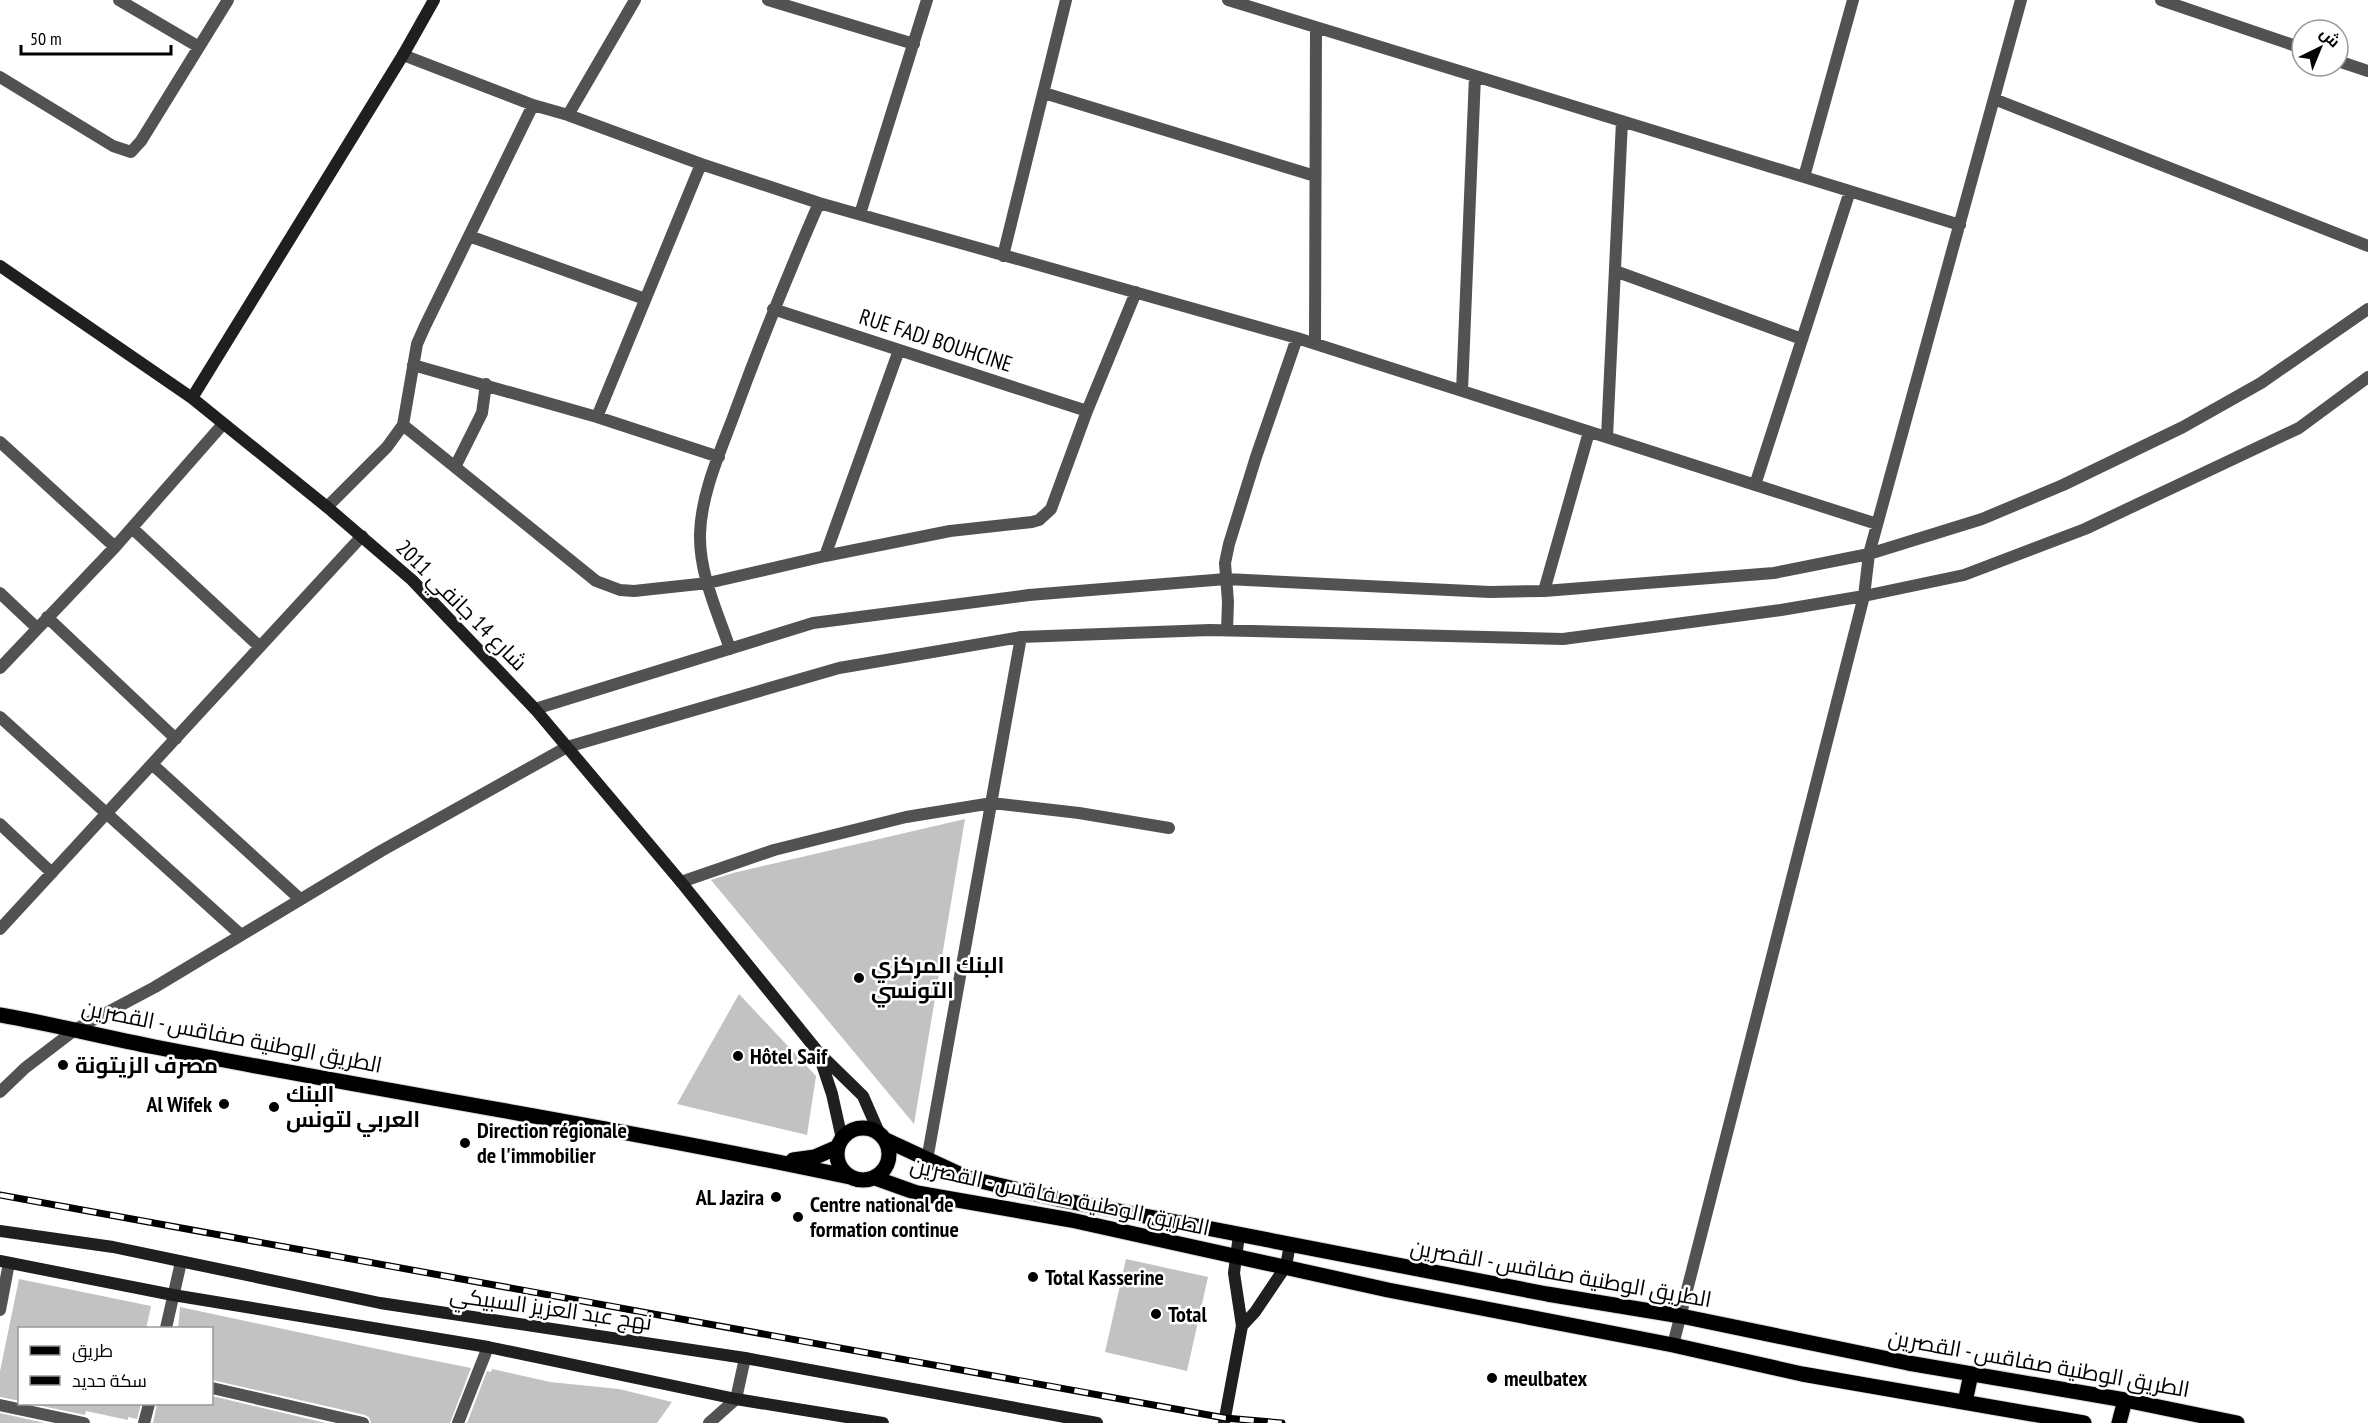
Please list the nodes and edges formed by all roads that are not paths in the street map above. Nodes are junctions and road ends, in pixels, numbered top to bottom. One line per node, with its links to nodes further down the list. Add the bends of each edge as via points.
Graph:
1 (118, 0): 15 (street)
2 (228, 0): 15 (street)
3 (434, 0): 16 (street)
4 (635, 0): 24 (street)
5 (769, 0): 13 (street)
6 (927, 0): 13 (street)
7 (1066, 0): 21 (street)
8 (1228, 0): 12 (street)
9 (1853, 0): 28 (street)
10 (2021, 0): 22 (street)
11 (2161, 0): 14 (street)
12 (1316, 27): 19 (street); 27 (street)
13 (914, 44): 31 (street)
14 (2290, 44)
15 (199, 47): 20 (street, via 131,152 113,146)
16 (403, 55): 23 (street); 50 (street)
17 (2350, 65): 18 (street)
18 (2368, 71)
19 (1475, 76): 25 (street); 49 (street)
20 (0, 77)
21 (1044, 93): 27 (street); 35 (street)
22 (1994, 99): 32 (street); 34 (street)
23 (533, 105): 24 (street); 33 (street)
24 (568, 115): 26 (street)
25 (1622, 121): 28 (street); 37 (street)
26 (700, 164): 30 (street); 39 (street)
27 (1315, 176): 44 (street)
28 (1804, 177): 29 (street)
29 (1850, 191): 32 (street); 43 (street)
30 (819, 203): 31 (street); 40 (street)
31 (860, 214): 35 (street)
32 (1960, 225): 62 (street)
33 (469, 236): 39 (street); 46 (street, via 417,344)
34 (2368, 246)
35 (1003, 256): 38 (street)
36 (0, 266): 50 (street, شارع 14 جانفي 2011)
37 (1615, 271): 43 (street); 56 (street)
38 (1136, 292): 42 (street); 51 (street)
39 (645, 299): 52 (street)
40 (773, 309): 45 (street, RUE FADJ BOUHCINE); 58 (street)
41 (2368, 309): 66 (street, via 2261,383 2183,427 2002,510)
42 (1297, 338): 44 (street); 68 (street, via 1233,533 1225,563)
43 (1802, 339): 60 (street)
44 (1315, 343): 49 (street)
45 (899, 350): 51 (street, RUE FADJ BOUHCINE); 67 (street)
46 (413, 365): 48 (street); 54 (street)
47 (2368, 377): 72 (street, via 2299,428 2085,529 1964,575)
48 (486, 384): 52 (street); 59 (street, via 482,413)
49 (1462, 391): 55 (street)
50 (192, 398): 53 (street, شارع 14 جانفي 2011)
51 (1086, 411): 67 (street, via 1051,509 1039,520 950,531)
52 (597, 417): 58 (street)
53 (224, 424): 61 (street, شارع 14 جانفي 2011); 63 (street)
54 (403, 426): 59 (street); 61 (street)
55 (1589, 432): 56 (street); 70 (street)
56 (1606, 437): 60 (street)
57 (0, 442): 65 (street)
58 (718, 457): 69 (street, via 700,535)
59 (455, 467): 69 (street, via 585,573 607,586 634,591)
60 (1755, 485): 62 (street)
61 (327, 507): 64 (street, شارع 14 جانفي 2011)
62 (1877, 524): 66 (street)
63 (132, 528): 65 (street); 77 (street)
64 (362, 536): 77 (street); 80 (street, شارع 14 جانفي 2011, via 412,580)
65 (115, 547): 73 (street)
66 (1869, 554): 70 (street, via 1774,573); 72 (street)
67 (825, 555): 69 (street)
68 (1226, 579): 70 (street, via 1478,592); 75 (street); 78 (street, via 1029,595 813,623)
69 (708, 583): 78 (street)
70 (1544, 591)
71 (0, 593): 74 (street)
72 (1864, 596): 75 (street, via 1563,639); 113 (street)
73 (47, 617): 74 (street); 82 (street)
74 (37, 628): 79 (street)
75 (1227, 630): 76 (street)
76 (1021, 637): 83 (street, via 839,668); 85 (street)
77 (260, 648): 82 (street)
78 (730, 649): 80 (street)
79 (0, 668)
80 (535, 709): 83 (street, شارع 14 جانفي 2011)
81 (0, 717): 86 (street)
82 (176, 738): 84 (street)
83 (567, 747): 90 (street, شارع 14 جانفي 2011); 91 (street)
84 (152, 764): 86 (street); 91 (street)
85 (992, 803): 88 (street); 90 (street, via 906,817 774,850); 100 (street)
86 (107, 813): 89 (street); 93 (street)
87 (0, 824): 89 (street)
88 (1169, 828)
89 (52, 873): 92 (street)
90 (681, 882): 96 (street, شارع 14 جانفي 2011)
91 (300, 899): 93 (street)
92 (0, 929)
93 (241, 934): 95 (street, via 155,987)
94 (0, 1015): 95 (main road, الطريق الوطنية صفاقس - القصرين)
95 (76, 1029): 97 (street); 101 (main road, الطريق الوطنية صفاقس - القصرين, via 153,1047)
96 (819, 1053): 98 (street, شارع 14 جانفي 2011, via 864,1096); 99 (street, شارع 14 جانفي 2011, via 832,1094)
97 (0, 1092)
98 (883, 1137): 99 (main road, via 872,1130 855,1129); 100 (main road, الطريق الوطنية صفاقس - القصرين); 103 (main road, via 890,1157)
99 (840, 1143): 101 (main road, الطريق الوطنية صفاقس - القصرين, via 815,1157); 102 (main road, via 839,1164)
100 (927, 1160): 105 (main road, الطريق الوطنية صفاقس - القصرين, via 989,1183)
101 (774, 1161): 102 (main road, الطريق الوطنية صفاقس - القصرين)
102 (850, 1177): 103 (main road)
103 (876, 1178): 107 (main road, الطريق الوطنية صفاقس - القصرين, via 917,1192)
104 (0, 1231): 109 (street, نهج عبد العزيز السبيكي, via 112,1247)
105 (1239, 1235): 106 (main road, الطريق الوطنية صفاقس - القصرين); 107 (street)
106 (1290, 1244): 110 (street); 113 (main road, الطريق الوطنية صفاقس - القصرين)
107 (1235, 1256): 110 (main road, الطريق الوطنية صفاقس - القصرين); 114 (street)
108 (5, 1262): 111 (street, نهج عبد العزيز السبيكي); 112 (street)
109 (181, 1262): 111 (street); 118 (street, نهج عبد العزيز السبيكي, via 380,1303)
110 (1286, 1266): 114 (street); 116 (main road, الطريق الوطنية صفاقس - القصرين)
111 (173, 1295): 115 (street); 117 (street, نهج عبد العزيز السبيكي)
112 (0, 1310)
113 (1682, 1316): 116 (street); 119 (main road, الطريق الوطنية صفاقس - القصرين)
114 (1242, 1326): 133 (street)
115 (166, 1327)
116 (1674, 1346): 123 (main road, الطريق الوطنية صفاقس - القصرين, via 1802,1374)
117 (488, 1347): 121 (street, نهج عبد العزيز السبيكي); 129 (street)
118 (745, 1358): 121 (street); 132 (street, نهج عبد العزيز السبيكي)
119 (1971, 1374): 122 (main road, الطريق الوطنية صفاقس - القصرين); 123 (main road)
120 (213, 1388): 128 (street)
121 (736, 1399): 130 (street); 131 (street, نهج عبد العزيز السبيكي)
122 (2125, 1400): 135 (main road); 136 (main road, الطريق الوطنية صفاقس - القصرين)
123 (1965, 1402): 134 (main road, الطريق الوطنية صفاقس - القصرين)
124 (0, 1405): 126 (street)
125 (149, 1405): 127 (street)
126 (84, 1423)
127 (144, 1423)
128 (363, 1423)
129 (458, 1423)
130 (709, 1423)
131 (883, 1423)
132 (1097, 1423)
133 (1224, 1423)
134 (2084, 1423)
135 (2119, 1423)
136 (2237, 1423)

